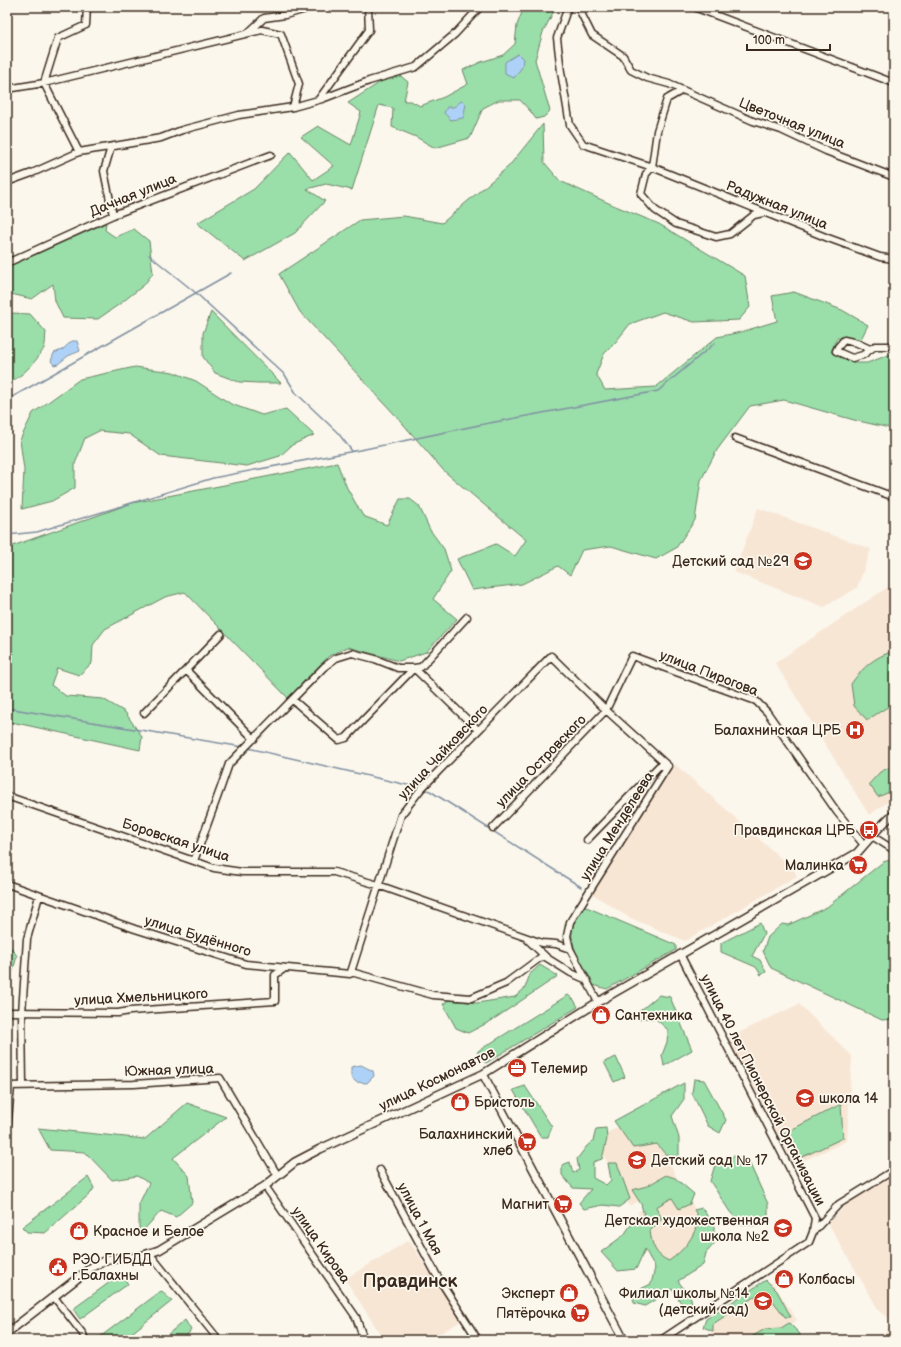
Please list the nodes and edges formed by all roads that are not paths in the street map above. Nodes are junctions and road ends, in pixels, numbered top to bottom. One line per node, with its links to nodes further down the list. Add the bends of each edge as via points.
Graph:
1 (87, 7): 10 (street, via 86,25 58,38)
2 (314, 7): 8 (street, via 264,18)
3 (368, 7): 13 (street, via 369,30)
4 (480, 7): 13 (street, via 455,34 416,67)
5 (568, 7): 18 (street, Радужная улица, via 557,38 570,125 583,144)
6 (578, 7): 12 (street, Цветочная улица, via 592,35 623,56 631,70)
7 (694, 7): 9 (street)
8 (247, 34): 10 (street); 14 (street, via 262,30 281,34 299,84)
9 (894, 82)
10 (44, 83): 11 (street); 16 (street)
11 (7, 89)
12 (681, 91): 18 (street, via 668,99 657,131); 19 (street, Цветочная улица)
13 (319, 100): 14 (street)
14 (294, 107): 15 (street, via 239,115 161,138)
15 (111, 147): 16 (street); 22 (street, via 104,171)
16 (79, 152): 20 (street)
17 (271, 155): 22 (street, Дачная улица)
18 (652, 168): 21 (street, Радужная улица); 21 (street, via 646,174 641,194 655,210 676,224 716,237 730,234 754,215)
19 (894, 177)
20 (7, 182)
21 (763, 213): 23 (street, Радужная улица, via 880,257)
22 (113, 215): 24 (street, Дачная улица)
23 (894, 259)
24 (7, 263)
25 (894, 346): 26 (street, via 875,346)
26 (870, 349): 26 (street, via 844,340 836,352 852,358 863,355)
27 (735, 438): 28 (street)
28 (894, 497)
29 (467, 617): 31 (street, via 421,667)
30 (221, 634): 32 (street)
31 (414, 668): 33 (street, via 398,668 352,653 336,658 324,667); 33 (street, via 346,738 339,740); 36 (street)
32 (186, 670): 35 (street); 37 (street)
33 (293, 700): 37 (street)
34 (606, 710): 36 (street, улица Чайковского, via 551,656); 38 (street); 41 (street, улица Островского); 44 (street, улица Пирогова, via 632,656 756,701 767,712 837,812)
35 (144, 713)
36 (478, 730): 48 (street, улица Чайковского, via 421,789 401,815)
37 (254, 739): 46 (street, via 229,764)
38 (668, 766): 43 (street, улица Менделеева, via 659,766); 50 (street, улица Менделеева, via 570,922)
39 (7, 796): 46 (street, Боровская улица)
40 (894, 813): 42 (street, улица Космонавтов)
41 (493, 828)
42 (872, 836): 44 (street, улица Космонавтов); 45 (street)
43 (586, 840)
44 (864, 845): 54 (street, улица Космонавтов, via 857,853)
45 (894, 850)
46 (194, 861): 48 (street, Боровская улица, via 214,868 242,872 334,872)
47 (7, 884): 49 (street, улица Будённого)
48 (378, 885): 51 (street, Боровская улица); 57 (street, улица Чайковского)
49 (39, 896): 56 (street, улица Будённого, via 246,964); 61 (street, via 26,939)
50 (567, 936): 52 (street); 53 (street)
51 (525, 937): 52 (street, Боровская улица, via 542,943); 55 (street, Боровская улица)
52 (556, 944): 53 (street, Боровская улица)
53 (570, 949): 58 (street)
54 (680, 954): 59 (street, улица Космонавтов); 70 (street, улица 40 лет Пионерской Организации, via 815,1218)
55 (544, 955): 57 (street, улица Будённого, via 506,983 471,998 433,995); 58 (street, Боровская улица)
56 (285, 968): 57 (street, улица Будённого, via 350,974); 61 (street, улица Хмельницкого, via 275,975 275,1001 118,1013)
57 (351, 972)
58 (587, 980): 59 (street)
59 (598, 1002): 62 (street, улица Космонавтов)
60 (7, 1012): 61 (street, улица Хмельницкого)
61 (22, 1013): 63 (street)
62 (483, 1074): 68 (street, улица Космонавтов, via 320,1149 295,1162); 78 (street)
63 (22, 1085): 64 (street, Южная улица); 68 (street, Южная улица, via 134,1084 220,1078)
64 (9, 1086): 65 (street)
65 (7, 1132)
66 (380, 1170): 77 (street, улица 1 Мая, via 436,1274)
67 (894, 1170): 70 (street, улица 40 лет Пионерской Организации, via 839,1204)
68 (278, 1176): 69 (street, улица Космонавтов)
69 (266, 1186): 71 (street, улица Космонавтов, via 159,1250); 76 (street, улица Кирова, via 356,1318)
70 (813, 1232): 79 (street, via 808,1242)
71 (149, 1253): 72 (street, улица Космонавтов, via 138,1257 108,1259 92,1267); 75 (street)
72 (54, 1297): 73 (street, улица Космонавтов); 74 (street)
73 (7, 1333)
74 (85, 1340)
75 (217, 1340)
76 (364, 1340)
77 (478, 1340)
78 (624, 1340)
79 (661, 1340)

